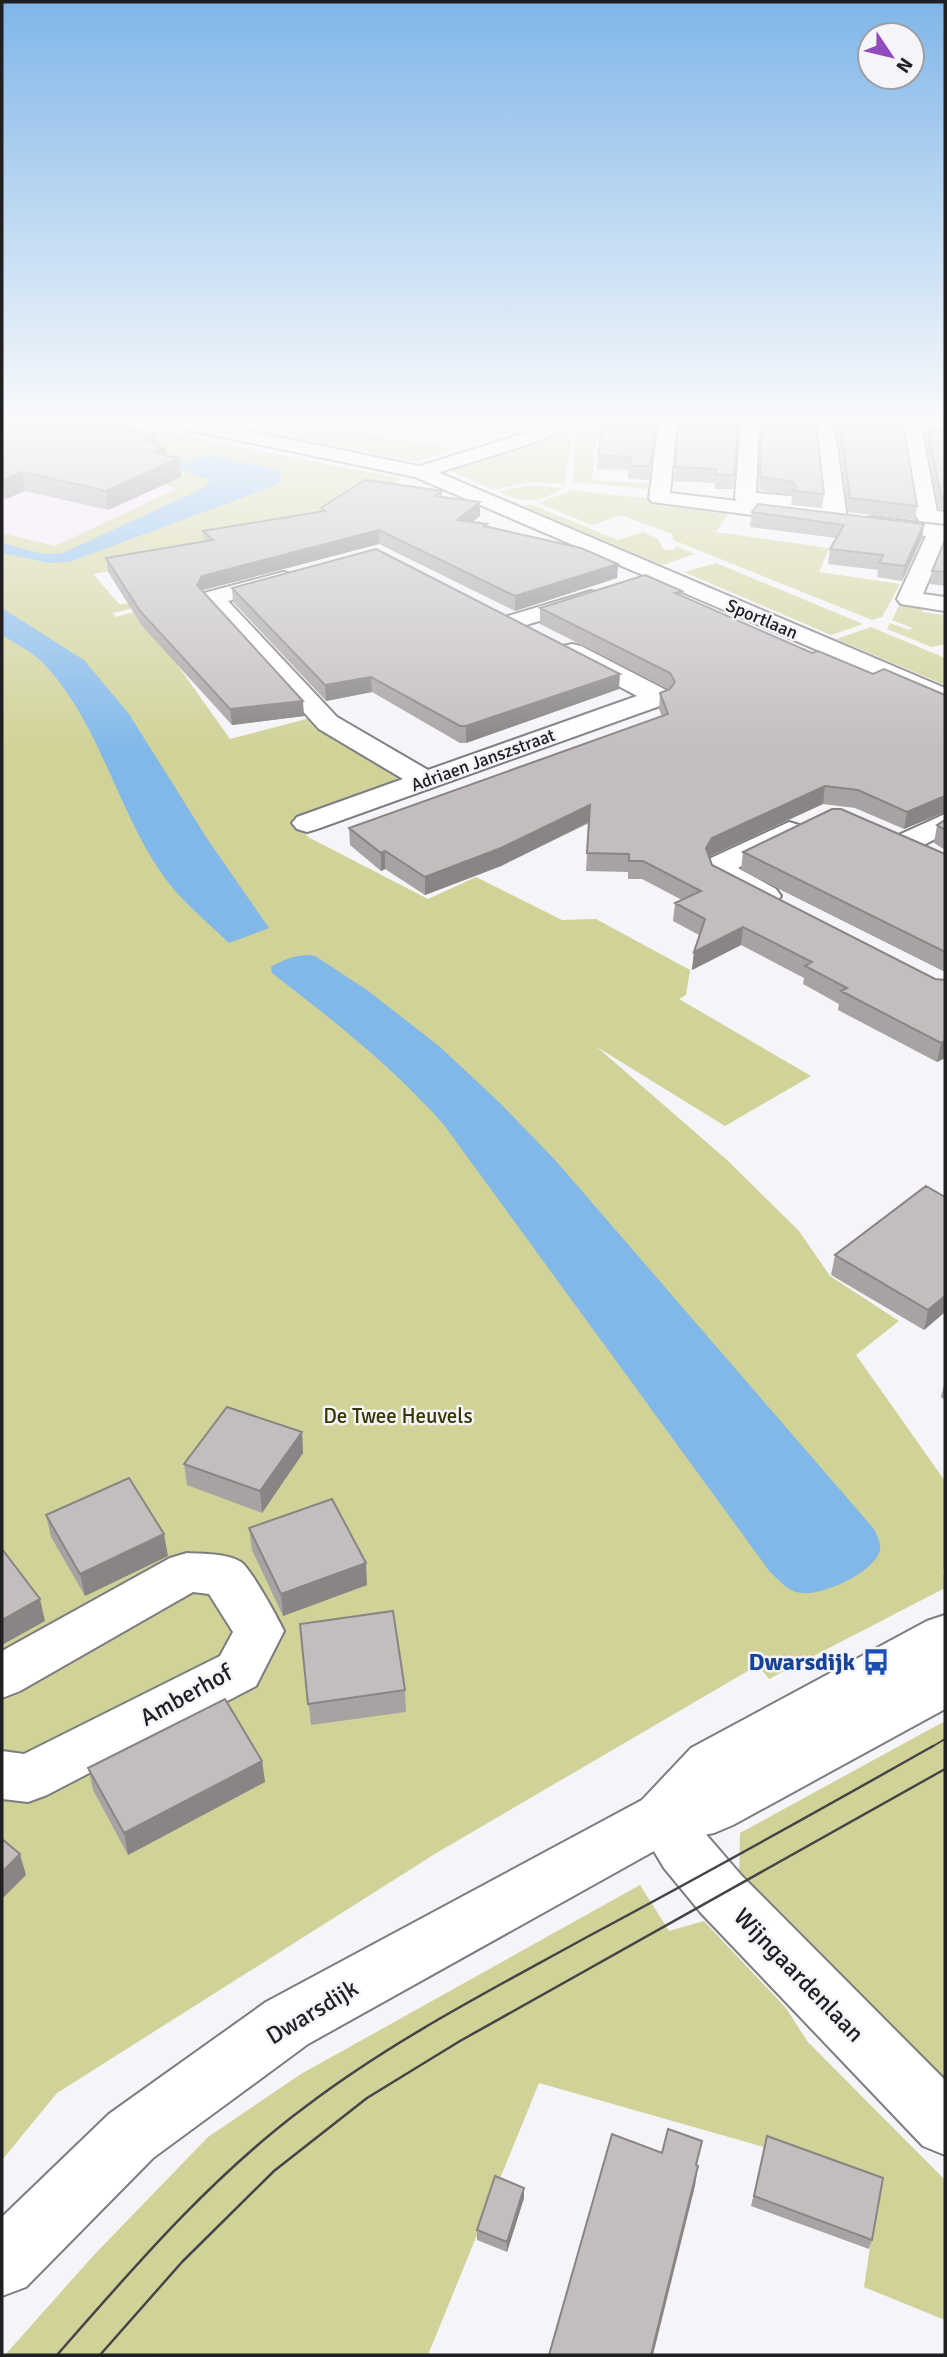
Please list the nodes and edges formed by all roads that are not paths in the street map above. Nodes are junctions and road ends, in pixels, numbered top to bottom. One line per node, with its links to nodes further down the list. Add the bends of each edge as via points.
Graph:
1 (560, 532): 4 (street, Sportlaan)
2 (941, 532): 7 (street, via 909,599)
3 (303, 574): 11 (street, via 212,598 328,723)
4 (660, 575): 5 (street); 10 (street, Sportlaan)
5 (634, 584)
6 (608, 592): 9 (street)
7 (945, 604)
8 (491, 609): 9 (street)
9 (516, 621): 11 (street, Adriaen Janszstraat, via 659,697)
10 (945, 697)
11 (426, 781): 13 (street, Adriaen Janszstraat)
12 (813, 820): 16 (street, via 722,864 723,875)
13 (306, 823)
14 (945, 823): 15 (street, via 893,838)
15 (935, 858)
16 (785, 906)
17 (945, 1636): 21 (street, Dwarsdijk, via 710,1765)
18 (2, 1676): 20 (street, Amberhof, via 187,1572 224,1576 259,1631 238,1671 28,1778)
19 (945, 1683): 21 (street, Dwarsdijk, via 731,1800)
20 (2, 1775)
21 (662, 1818): 22 (street, Wijngaardenlaan, via 721,1894); 23 (street, Dwarsdijk, via 287,2023 131,2136)
22 (945, 2124)
23 (2, 2263)

